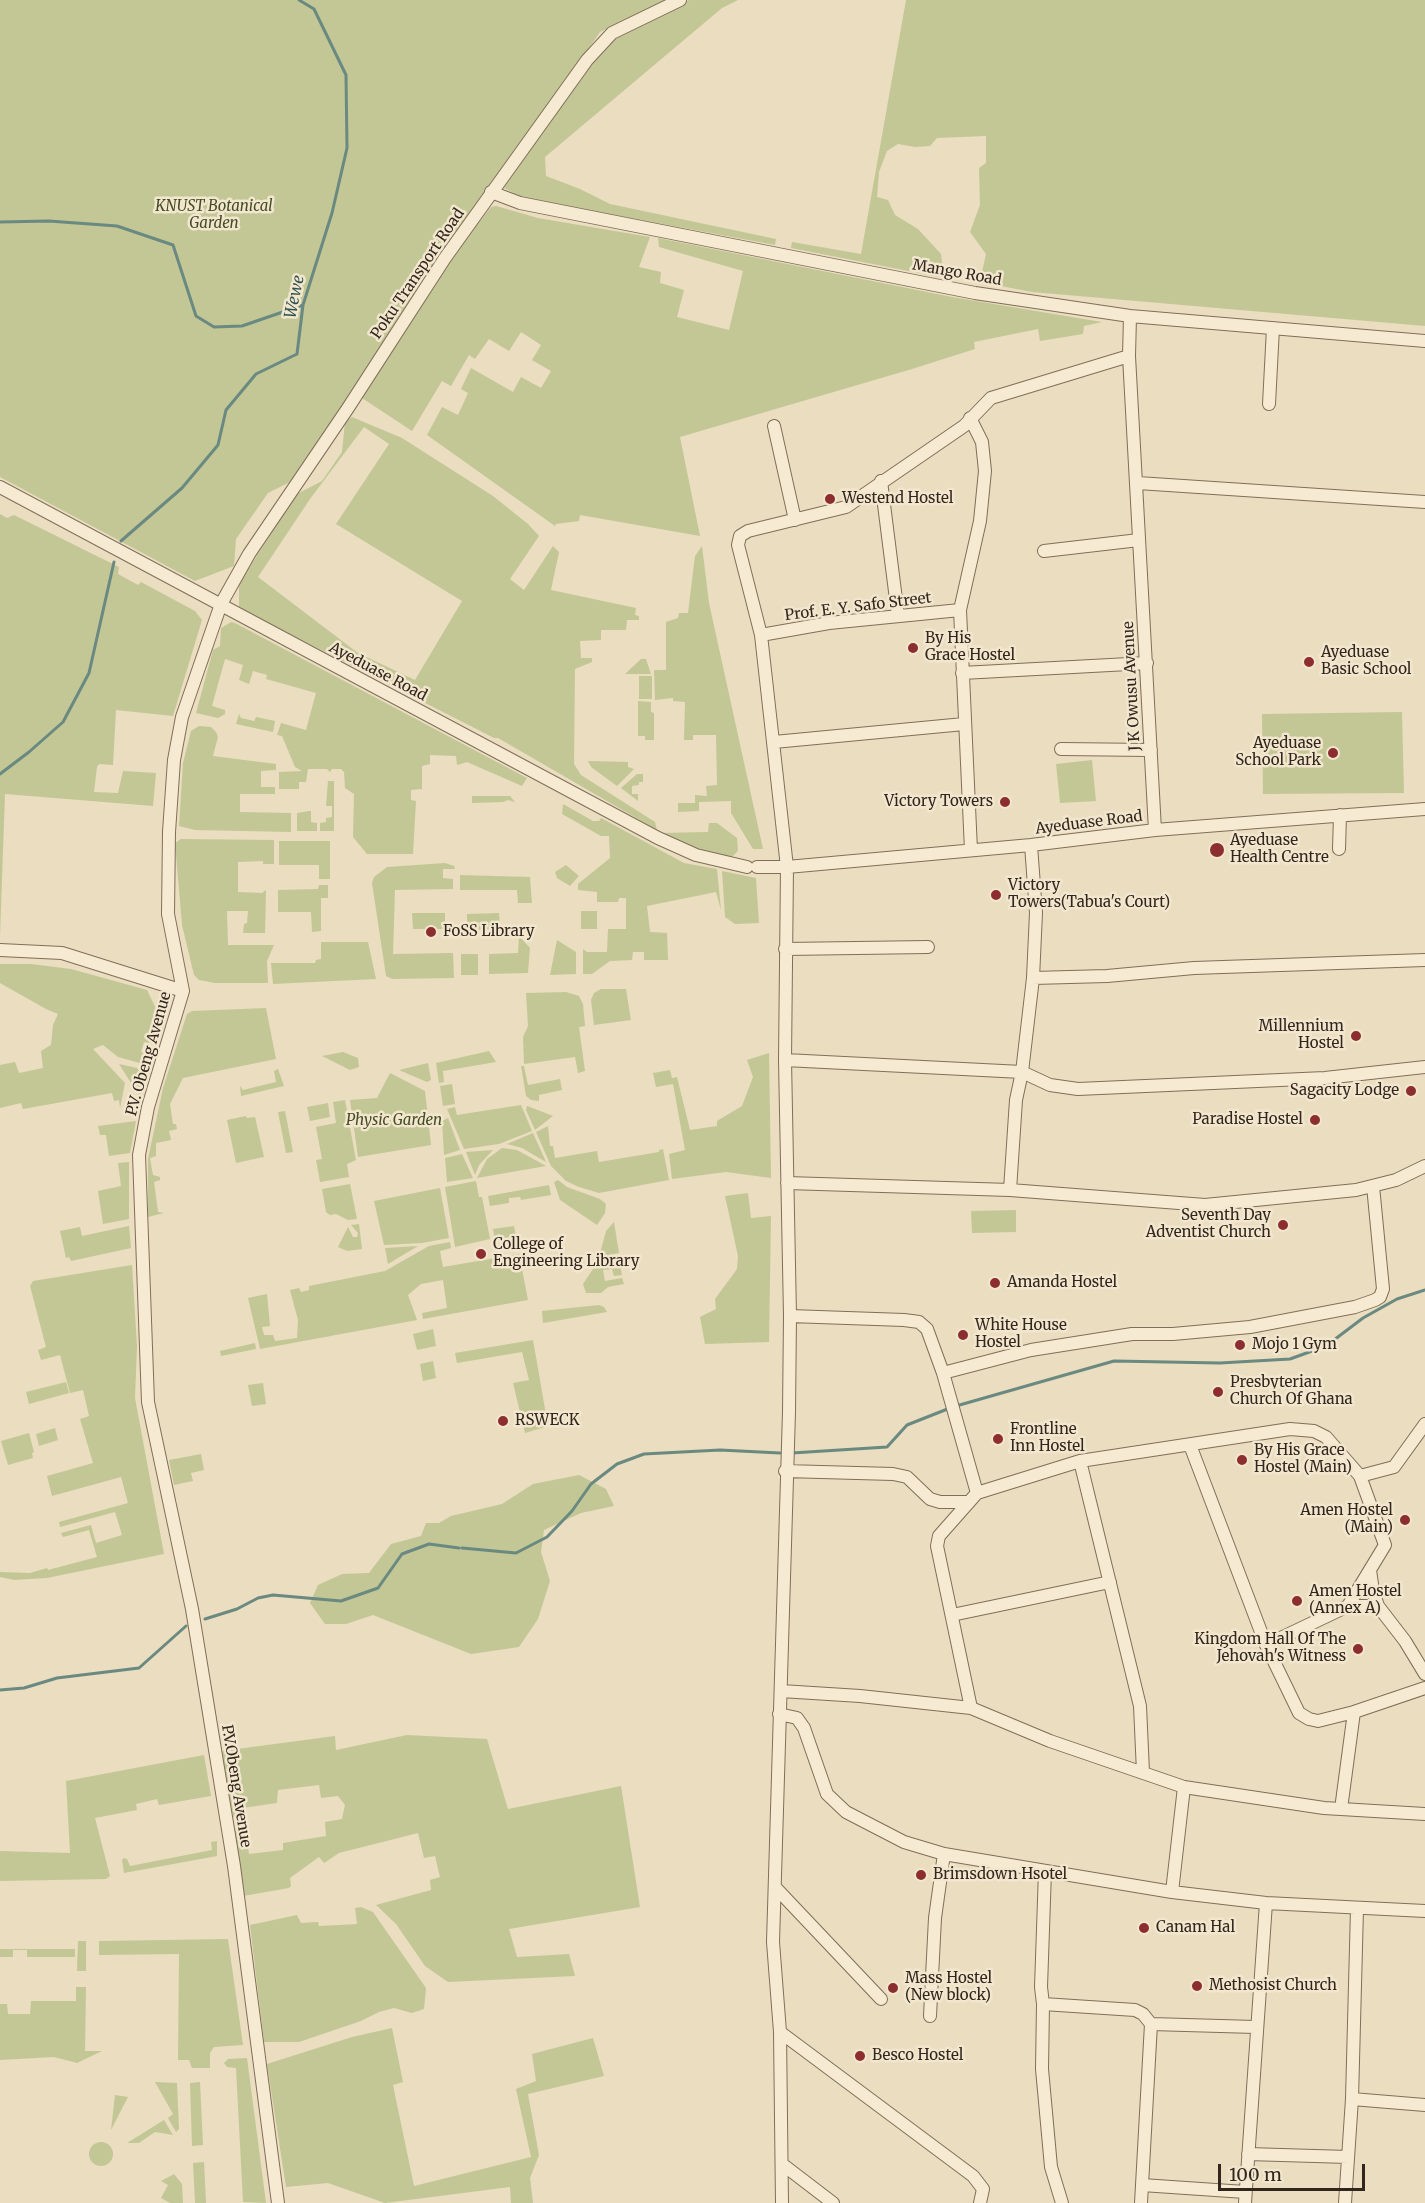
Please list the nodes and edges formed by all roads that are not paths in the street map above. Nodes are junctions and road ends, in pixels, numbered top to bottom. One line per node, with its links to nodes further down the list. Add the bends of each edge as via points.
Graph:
1 (680, 0): 2 (street, Poku Transport Road, via 612,33 587,60)
2 (491, 192): 3 (street, Mango Road, via 520,203 975,293); 17 (street, Poku Transport Road, via 249,555)
3 (1130, 316): 4 (street, Mango Road); 6 (street, J K Owusu Avenue)
4 (1273, 328): 5 (street, Mango Road); 7 (street)
5 (1425, 341)
6 (1129, 356): 8 (street, via 991,398); 11 (street, J K Owusu Avenue)
7 (1269, 404)
8 (970, 418): 10 (street); 18 (street, via 982,442 985,471 980,521)
9 (774, 426): 14 (street)
10 (881, 482): 14 (street, via 846,507); 19 (street)
11 (1138, 483): 13 (street); 15 (street, J K Owusu Avenue)
12 (0, 488): 17 (street, Ayeduase Road)
13 (1425, 502)
14 (795, 520): 20 (street, via 740,536 738,544)
15 (1139, 540): 16 (street); 21 (street, J K Owusu Avenue)
16 (1044, 551)
17 (221, 604): 33 (street, Ayeduase Road, via 658,838 696,855 752,867); 39 (street, P.V. Obeng Avenue, via 182,717 174,760 168,914)
18 (960, 610): 19 (street, Prof. E. Y. Safo Street); 22 (street)
19 (898, 615): 20 (street, Prof. E. Y. Safo Street)
20 (761, 635): 24 (street)
21 (1147, 663): 22 (street); 26 (street, J K Owusu Avenue)
22 (962, 673): 23 (street)
23 (964, 724): 24 (street); 32 (street)
24 (774, 742): 33 (street)
25 (1061, 749): 26 (street)
26 (1151, 750): 29 (street, J K Owusu Avenue)
27 (1425, 809): 28 (street, Ayeduase Road)
28 (1340, 815): 29 (street, Ayeduase Road); 31 (street)
29 (1155, 830): 30 (street, Ayeduase Road)
30 (1031, 845): 32 (street, Ayeduase Road); 38 (street, via 1036,913)
31 (1339, 849)
32 (971, 850): 33 (street, Ayeduase Road)
33 (787, 867): 35 (street)
34 (928, 947): 35 (street)
35 (785, 949): 40 (street)
36 (0, 950): 39 (street, via 62,953)
37 (1425, 960): 38 (street)
38 (1033, 978): 42 (street)
39 (183, 990): 49 (street, P.V. Obeng Avenue, via 148,1107 139,1155)
40 (785, 1060): 42 (street); 44 (street)
41 (1425, 1067): 42 (street, via 1325,1078 1078,1089 1050,1085)
42 (1022, 1072): 46 (street, via 1016,1100)
43 (1425, 1166): 45 (street)
44 (787, 1183): 46 (street); 47 (street)
45 (1372, 1186): 46 (street, via 1205,1205); 48 (street, via 1383,1290 1375,1300 1250,1327 1132,1334 1031,1350)
46 (1010, 1190)
47 (790, 1316): 48 (street, via 919,1322 927,1329); 53 (street)
48 (943, 1373): 55 (street)
49 (148, 1376): 92 (street, P.V.Obeng Avenue, via 148,1402 192,1609 234,1866)
50 (1425, 1424): 54 (street, via 1394,1467)
51 (1190, 1445): 52 (street); 54 (street, via 1290,1429 1314,1431 1326,1437); 61 (street)
52 (1080, 1461): 55 (street); 57 (street)
53 (785, 1471): 55 (street, via 893,1474 907,1477 930,1499 940,1502); 64 (street)
54 (1360, 1476): 56 (street, via 1385,1545)
55 (973, 1498): 60 (street, via 939,1536 937,1546)
56 (1370, 1570): 58 (street); 59 (street)
57 (1110, 1582): 60 (street); 68 (street, via 1140,1706)
58 (1348, 1606): 59 (street); 61 (street)
59 (1378, 1606): 62 (street)
60 (952, 1615): 65 (street)
61 (1266, 1645): 66 (street, via 1299,1713 1318,1721)
62 (1425, 1674)
63 (1425, 1688): 66 (street)
64 (781, 1691): 65 (street); 67 (street)
65 (971, 1708): 68 (street, via 1050,1741)
66 (1354, 1712): 70 (street)
67 (779, 1714): 72 (street, via 797,1718 804,1728 827,1794 846,1812 904,1842); 74 (street)
68 (1143, 1772): 69 (street)
69 (1184, 1787): 70 (street); 75 (street)
70 (1341, 1809): 71 (street)
71 (1425, 1814)
72 (944, 1854): 73 (street); 81 (street, via 935,1918)
73 (1045, 1871): 75 (street); 80 (street)
74 (775, 1887): 79 (street); 84 (street, via 773,1942)
75 (1172, 1892): 76 (street)
76 (1266, 1903): 77 (street); 83 (street)
77 (1357, 1909): 78 (street); 85 (street)
78 (1425, 1911)
79 (880, 1999)
80 (1043, 2004): 82 (street, via 1135,2010); 96 (street, via 1041,2068 1051,2167)
81 (930, 2016)
82 (1151, 2024): 83 (street); 90 (street)
83 (1255, 2027): 87 (street)
84 (780, 2032): 89 (street); 95 (street, via 973,2176 983,2189)
85 (1352, 2099): 86 (street); 88 (street)
86 (1425, 2105)
87 (1248, 2154): 88 (street); 91 (street)
88 (1348, 2157): 98 (street)
89 (782, 2164): 93 (street); 94 (street)
90 (1142, 2186): 91 (street); 97 (street)
91 (1245, 2197)
92 (278, 2203)
93 (782, 2203)
94 (833, 2203)
95 (980, 2203)
96 (1062, 2203)
97 (1141, 2203)
98 (1345, 2203)

